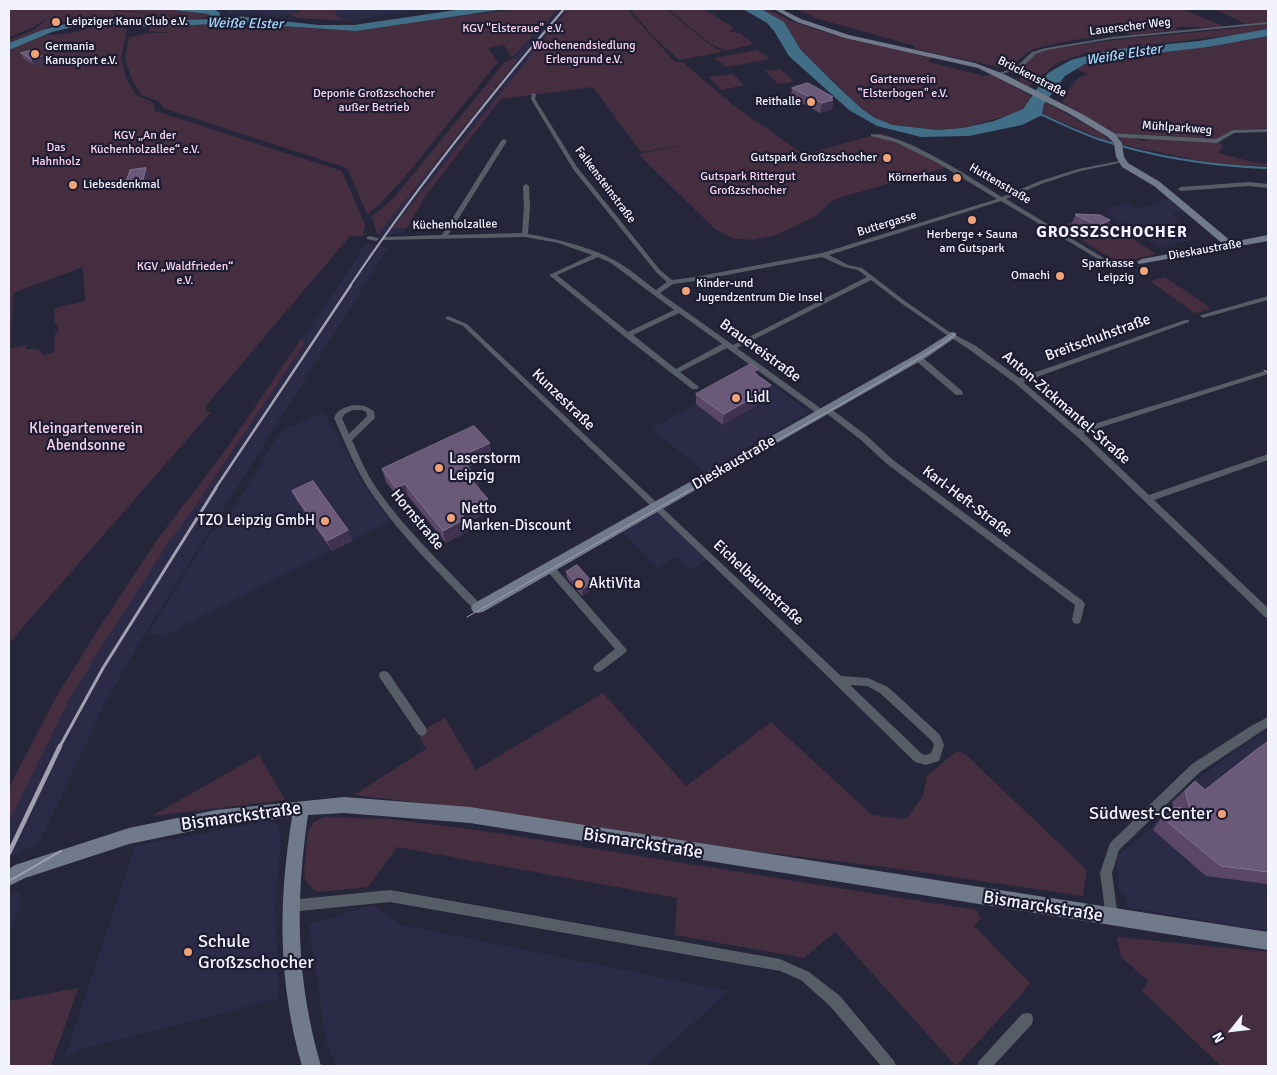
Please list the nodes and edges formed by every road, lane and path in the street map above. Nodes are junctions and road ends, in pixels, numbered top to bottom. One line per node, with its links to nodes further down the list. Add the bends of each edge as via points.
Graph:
1 (777, 9): 3 (main road, Brückenstraße, via 818,27)
2 (1268, 23): 3 (street, Lauerscher Weg, via 1046,49 1034,53 1018,68)
3 (1001, 73): 8 (main road, Brückenstraße)
4 (534, 94): 24 (street, Falkensteinstraße, via 533,99 575,168 658,271)
5 (1268, 130): 8 (street, Mühlparkweg, via 1233,132 1217,141)
6 (873, 135): 13 (street, Huttenstraße, via 919,151)
7 (504, 141): 15 (street)
8 (1115, 141): 9 (main road)
9 (1122, 161): 13 (street, Buttergasse, via 1080,170); 18 (main road, via 1129,169 1164,190)
10 (526, 186): 14 (street)
11 (1268, 186): 12 (street, via 1249,184)
12 (1181, 189)
13 (1003, 198): 20 (street, Buttergasse); 22 (street, Huttenstraße)
14 (524, 235): 15 (street, Küchenholzallee); 19 (street, Küchenholzallee, via 559,241)
15 (444, 236): 17 (street, Küchenholzallee)
16 (1268, 238): 18 (main road, Dieskaustraße)
17 (386, 239)
18 (1230, 244): 21 (main road, Dieskaustraße)
19 (598, 255): 25 (street, Küchenholzallee); 31 (street, via 552,275)
20 (823, 255): 23 (street, Anton-Zickmantel-Straße); 24 (street, Buttergasse)
21 (1142, 262)
22 (1110, 264)
23 (872, 277): 32 (street, Anton-Zickmantel-Straße); 33 (street)
24 (671, 282): 25 (street, Buttergasse)
25 (656, 293): 27 (street, Brauereistraße)
26 (1268, 298): 28 (street)
27 (679, 310): 31 (street); 33 (street, Brauereistraße)
28 (1203, 316)
29 (448, 318): 45 (street, Kunzestraße, via 465,325)
30 (1187, 321): 37 (street, Breitschuhstraße)
31 (627, 335): 35 (street)
32 (952, 335): 34 (main road, Dieskaustraße); 37 (street, Anton-Zickmantel-Straße)
33 (730, 346): 35 (street); 40 (street, Brauereistraße)
34 (918, 358): 39 (street); 40 (main road, Dieskaustraße)
35 (675, 372): 38 (street)
36 (1268, 372): 41 (street)
37 (1018, 381): 41 (street, Anton-Zickmantel-Straße)
38 (694, 387)
39 (959, 392)
40 (825, 412): 45 (main road, Dieskaustraße); 49 (street, Karl-Heft-Straße, via 864,438 890,462 1080,604)
41 (1077, 432): 44 (street, Anton-Zickmantel-Straße)
42 (348, 439): 47 (street, Hornstraße, via 368,481 398,522)
43 (1268, 457): 44 (street)
44 (1148, 499): 48 (street, Anton-Zickmantel-Straße)
45 (656, 508): 46 (main road, Dieskaustraße); 52 (street, Eichelbaumstraße)
46 (550, 568): 47 (main road, Dieskaustraße); 50 (street, via 622,650)
47 (478, 608)
48 (1268, 614)
49 (1077, 620)
50 (598, 668)
51 (384, 675): 54 (street)
52 (838, 680): 52 (street, Eichelbaumstraße, via 868,682 884,690 936,738 939,745 935,757 919,758)
53 (1268, 722): 58 (street, via 1196,768 1114,847 1106,874)
54 (422, 730)
55 (301, 808): 56 (main road, Bismarckstraße, via 216,818 130,836); 57 (main road); 58 (main road, Bismarckstraße, via 344,805 470,815)
56 (15, 875)
57 (290, 906): 61 (main road, via 295,994); 62 (street, via 390,896 780,965 805,976 835,1001)
58 (1112, 918): 59 (main road, Bismarckstraße)
59 (1268, 941)
60 (1027, 1019): 63 (street)
61 (311, 1066)
62 (889, 1066)
63 (984, 1066)

